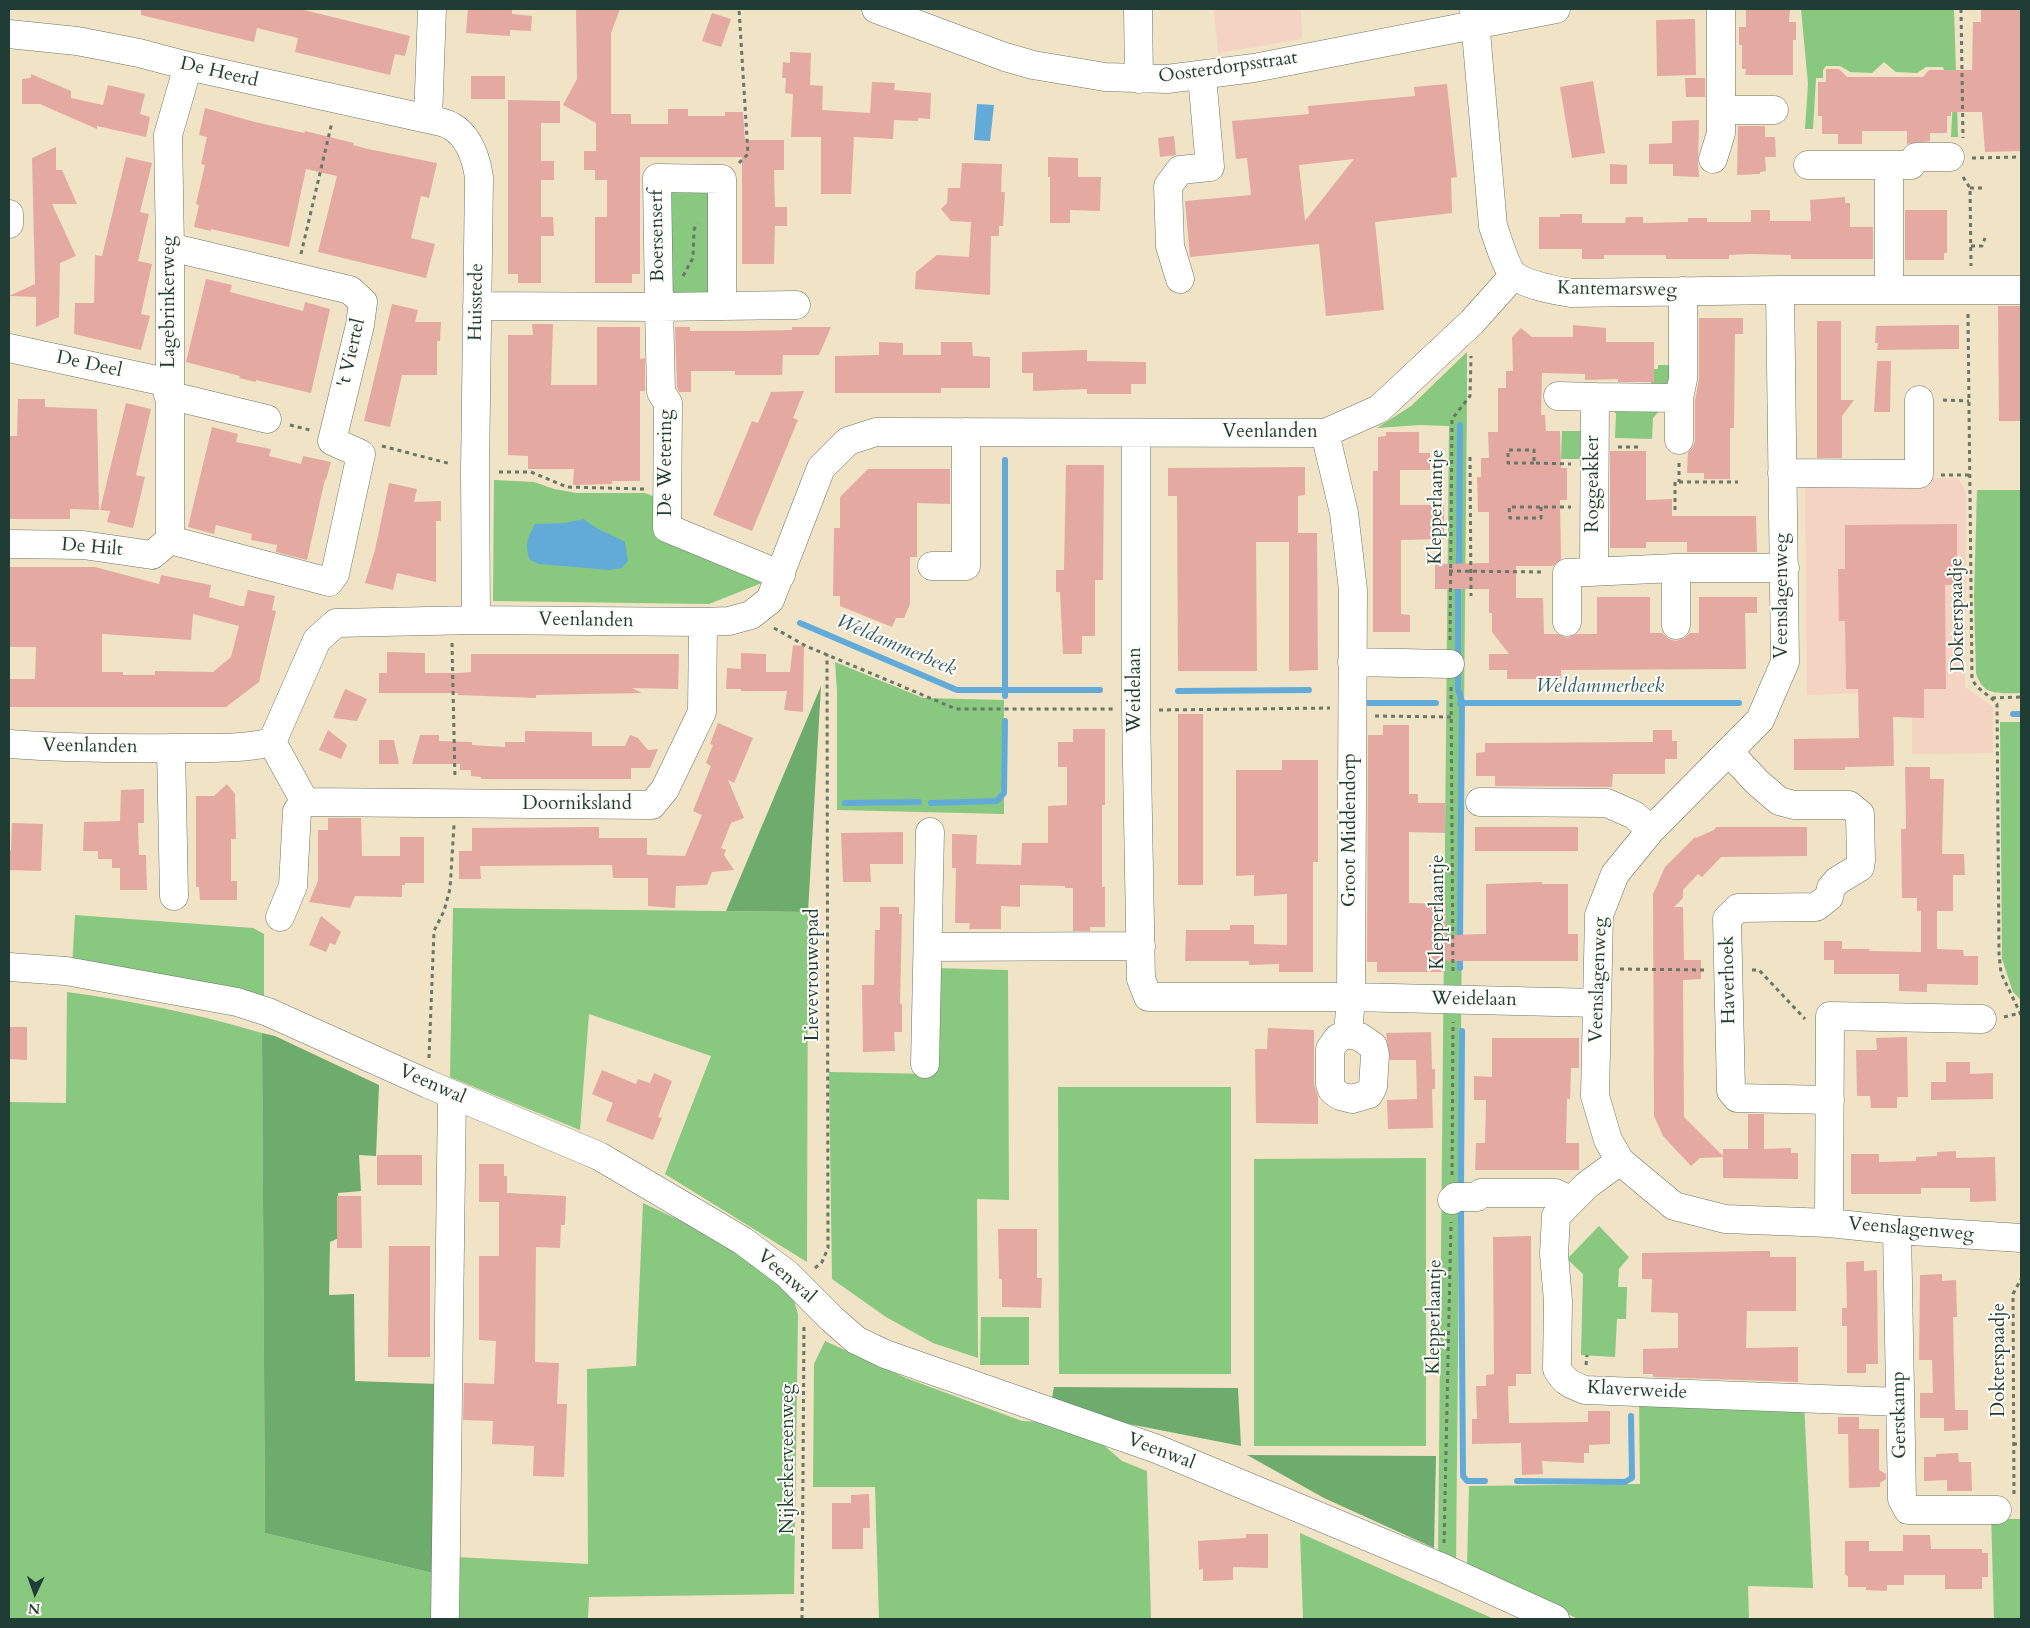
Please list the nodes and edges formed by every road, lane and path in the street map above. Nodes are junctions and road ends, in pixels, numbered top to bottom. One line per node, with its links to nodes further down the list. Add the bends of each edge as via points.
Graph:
1 (432, 9): 16 (street)
2 (739, 9): 22 (path, via 748,154)
3 (876, 9): 8 (street, Oosterdorpsstraat)
4 (1138, 9): 12 (street)
5 (1556, 9): 7 (street, Oosterdorpsstraat)
6 (1721, 9): 14 (street)
7 (1474, 17): 11 (street, Oosterdorpsstraat); 31 (street, via 1493,226)
8 (934, 19): 12 (street, Oosterdorpsstraat, via 1005,57 1096,76)
9 (9, 34): 10 (street, De Heerd, via 77,41)
10 (188, 66): 13 (street, De Heerd); 30 (street, Lagebrinkerweg, via 168,136)
11 (1202, 76): 12 (street, Oosterdorpsstraat); 33 (street, via 1210,167 1180,170 1168,186 1170,246)
12 (1139, 79)
13 (338, 99): 16 (street, De Heerd); 32 (path)
14 (1721, 110): 15 (street); 19 (street, via 1721,133)
15 (1774, 110)
16 (428, 119): 40 (street, Huisstede, via 451,126 465,139 476,160 479,177)
17 (1956, 157): 18 (path); 21 (street, via 1916,157 1911,165)
18 (2021, 157)
19 (1713, 159)
20 (1808, 165): 21 (street)
21 (1889, 165): 35 (street)
22 (722, 179): 41 (street, Boersenserf, via 657,178); 42 (street)
23 (1970, 188): 24 (path)
24 (1986, 188)
25 (9, 214): 27 (street)
26 (700, 215): 41 (path, via 694,230 694,258)
27 (9, 224)
28 (1985, 238): 29 (path, via 1982,246)
29 (1971, 246)
30 (170, 247): 32 (street, 't Viertel); 45 (street, Lagebrinkerweg)
31 (1514, 275): 38 (street, Kantemarsweg, via 1545,288 1571,293); 43 (street, Veenlanden)
32 (295, 277): 72 (street, 't Viertel, via 350,290 363,302 332,441 362,454 335,574)
33 (1180, 279)
34 (1780, 290): 35 (street, Kantemarsweg); 38 (street, Kantemarsweg); 58 (street, Veenslagenweg)
35 (1889, 290): 36 (street, Kantemarsweg)
36 (1970, 290): 37 (street, Kantemarsweg); 84 (path, Dokterspaadje, via 1972,679 1976,688)
37 (2021, 290)
38 (1683, 291): 48 (street, via 1683,379)
39 (796, 305): 42 (street, Boersenserf)
40 (476, 306): 41 (street, Boersenserf); 75 (street, Huisstede)
41 (663, 306): 42 (street, Boersenserf); 71 (street, De Wetering, via 662,392 668,403 667,528)
42 (722, 306)
43 (1472, 322): 53 (street, Veenlanden, via 1380,409); 68 (path, Klepperlaantje, via 1470,396 1452,419)
44 (9, 348): 45 (street, De Deel)
45 (169, 389): 50 (street); 63 (street, Lagebrinkerweg)
46 (1558, 396): 47 (street)
47 (1595, 397): 48 (street); 57 (street, Roggeakker)
48 (1679, 398): 54 (street)
49 (1919, 400): 58 (street, via 1919,474)
50 (267, 419)
51 (966, 432): 52 (street, Veenlanden); 65 (street, via 966,566); 71 (street, Veenlanden, via 876,432 848,441 821,468)
52 (1136, 433): 53 (street, Veenlanden); 85 (street, Weidelaan)
53 (1325, 433): 81 (street, Groot Middendorp, via 1345,522 1353,590)
54 (1679, 440)
55 (1470, 458): 69 (path)
56 (1534, 463): 56 (path, via 1534,450 1508,450 1508,463); 57 (path)
57 (1594, 464): 61 (street, Roggeakker)
58 (1782, 473): 67 (street, Veenslagenweg)
59 (1738, 482): 62 (path, via 1675,482)
60 (1541, 507): 60 (path, via 1509,507 1510,518 1541,518); 61 (path)
61 (1594, 507): 70 (street, Roggeakker)
62 (1675, 510)
63 (170, 540): 64 (street, De Hilt, via 152,555 83,545); 72 (street)
64 (9, 544)
65 (932, 566)
66 (1676, 568): 67 (street); 70 (street); 79 (street)
67 (1784, 568): 91 (street, Veenslagenweg, via 1785,662 1760,720)
68 (1451, 571): 69 (path); 82 (path, Klepperlaantje)
69 (1470, 571): 70 (path); 73 (path)
70 (1581, 572): 77 (street, Roggeakker)
71 (781, 575): 74 (street, Veenlanden, via 770,600)
72 (329, 582): 78 (street, via 335,596)
73 (1471, 596)
74 (752, 616): 76 (street, Veenlanden); 80 (path)
75 (464, 621): 76 (street, Veenlanden); 78 (street, Veenlanden); 94 (path)
76 (704, 622): 94 (street, Doorniksland, via 702,712 665,789 652,805)
77 (1567, 622)
78 (336, 623): 88 (street, via 317,640)
79 (1676, 625)
80 (827, 654): 85 (path, via 956,708); 120 (path, Lievevrouwepad, via 828,1248)
81 (1352, 662): 82 (street); 86 (street, Groot Middendorp)
82 (1450, 664): 87 (path, Klepperlaantje)
83 (2021, 697): 84 (path)
84 (1992, 698): 105 (path, via 1997,704 1999,954 2001,973)
85 (1136, 710): 86 (path); 99 (street, Weidelaan)
86 (1352, 712): 87 (path); 102 (street, Groot Middendorp)
87 (1452, 717): 103 (path, Klepperlaantje)
88 (272, 742): 90 (street, Veenlanden, via 251,747); 92 (street)
89 (9, 744): 90 (street, Veenlanden)
90 (171, 748): 97 (street)
91 (1729, 752): 95 (street, Veenslagenweg); 112 (street, Haverhoek, via 1779,801 1794,805 1849,806 1860,814 1860,867 1837,881 1829,897 1816,908 1738,908 1727,919 1731,1091 1737,1098)
92 (306, 802): 94 (street, Doorniksland); 98 (street, via 297,811 293,886)
93 (1480, 802): 95 (street, via 1607,803 1634,815)
94 (455, 805): 111 (path, via 450,889 434,931)
95 (1651, 830): 104 (street, Veenslagenweg, via 1615,874 1599,915)
96 (930, 832): 100 (street)
97 (174, 896)
98 (280, 918)
99 (1141, 946): 100 (street); 102 (street, Weidelaan, via 1141,979 1148,997)
100 (928, 947): 110 (street)
101 (9, 968): 111 (street, Veenwal, via 66,971 237,1002 268,1012)
102 (1351, 997): 103 (street, Weidelaan); 109 (street)
103 (1453, 1000): 104 (street, Weidelaan); 114 (path, Klepperlaantje)
104 (1597, 1003): 113 (street, Veenslagenweg, via 1596,1096 1608,1140)
105 (2016, 1003): 106 (path); 107 (path)
106 (2021, 1003)
107 (2021, 1015)
108 (1982, 1019): 112 (street, via 1830,1016)
109 (1348, 1034)
110 (925, 1064)
111 (440, 1089): 120 (street, Veenwal, via 599,1156 743,1241); 126 (street)
112 (1830, 1100): 116 (street)
113 (1620, 1161): 115 (street, Klaverweide); 116 (street, Veenslagenweg, via 1674,1206 1725,1219)
114 (1452, 1200): 115 (street, via 1455,1197 1477,1197 1481,1193 1555,1193); 125 (path, Klepperlaantje)
115 (1570, 1200): 121 (street, Klaverweide, via 1556,1216 1554,1254 1558,1301 1557,1369 1571,1385 1592,1391)
116 (1829, 1223): 117 (street, Veenslagenweg)
117 (1897, 1230): 118 (street, Veenslagenweg); 121 (street, Gerstkamp)
118 (2021, 1238)
119 (2021, 1279): 122 (path, Dokterspaadje, via 2013,1294)
120 (806, 1292): 125 (street, Veenwal, via 856,1340 885,1354 1157,1449); 127 (path, Nijkerkerveenweg)
121 (1900, 1402): 124 (street, Gerstkamp, via 1902,1499 1908,1510)
122 (2013, 1444): 123 (path, Dokterspaadje); 124 (path, Dokterspaadje, via 2014,1510)
123 (2021, 1444)
124 (1997, 1510)
125 (1443, 1568): 128 (street, Veenwal)
126 (445, 1619)
127 (802, 1619)
128 (1555, 1619)

